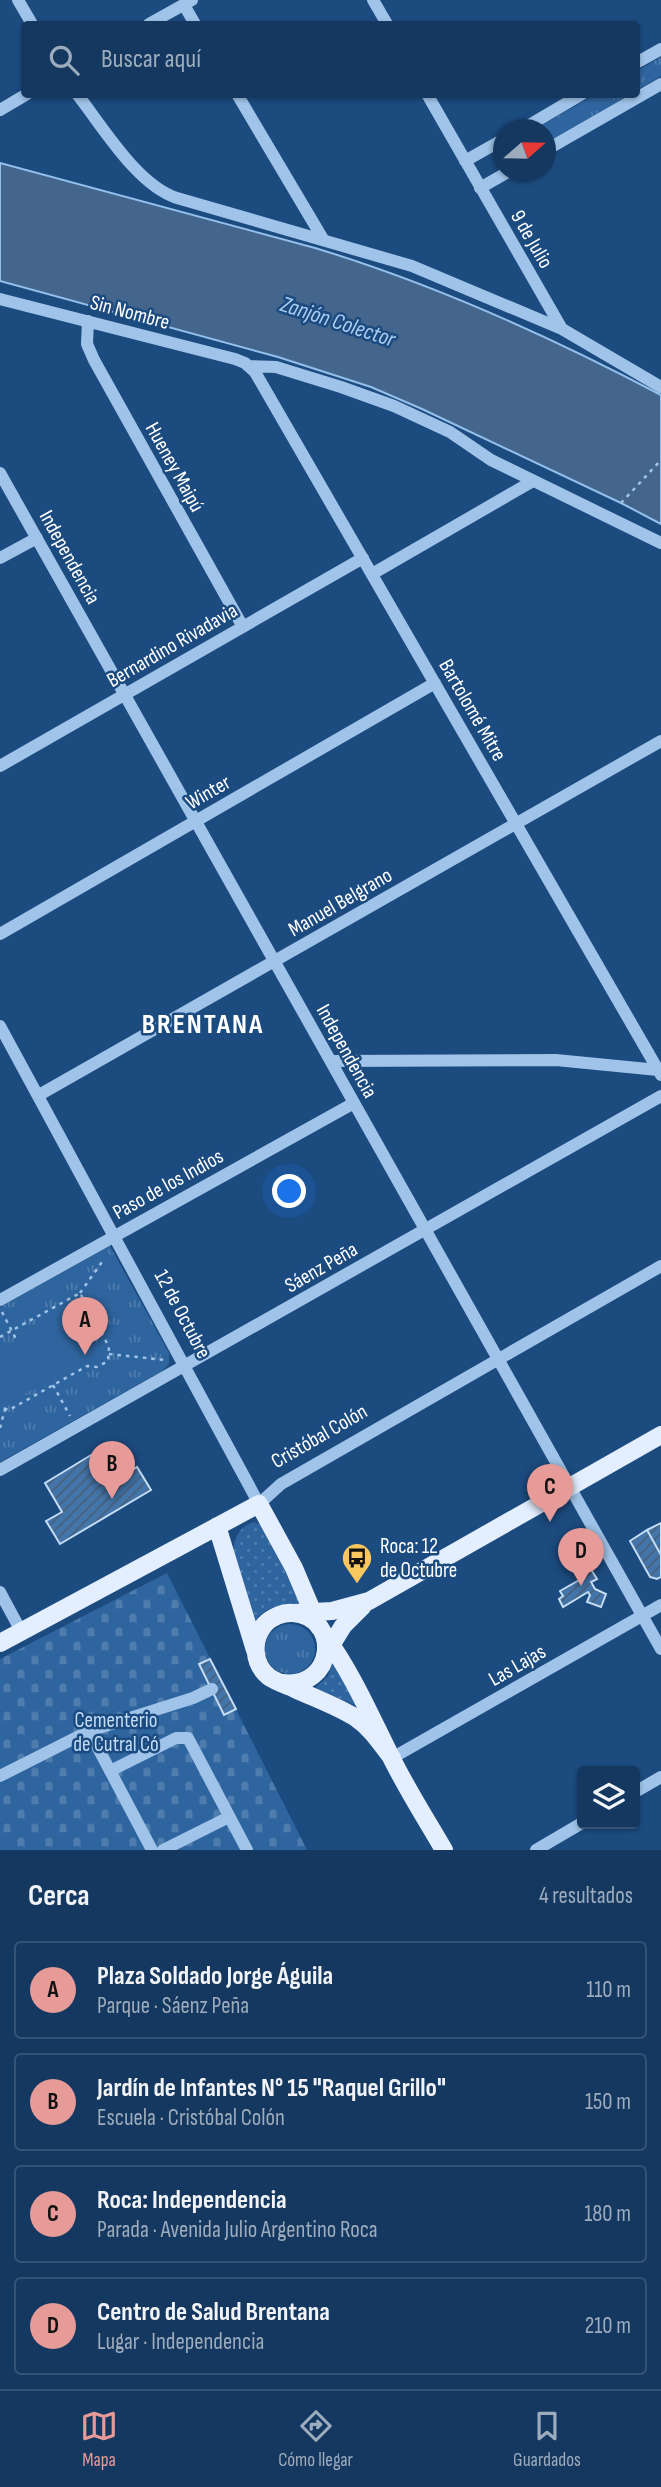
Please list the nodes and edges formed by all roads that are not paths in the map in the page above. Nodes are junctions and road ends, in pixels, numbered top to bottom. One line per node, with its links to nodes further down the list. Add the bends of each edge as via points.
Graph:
1 (18, 0): 4 (street)
2 (373, 0): 7 (street)
3 (188, 3): 5 (street); 6 (street)
4 (30, 21)
5 (155, 21)
6 (194, 21)
7 (385, 21)
8 (661, 49): 9 (street)
9 (640, 61)
10 (661, 84): 11 (street)
11 (640, 96)
12 (21, 98): 18 (street)
13 (80, 98): 25 (street, via 142,177 158,190)
14 (239, 98): 25 (street)
15 (429, 98): 22 (street, 9 de Julio)
16 (575, 98): 19 (street)
17 (636, 98): 20 (street)
18 (0, 110)
19 (540, 119)
20 (556, 144)
21 (493, 145): 22 (street)
22 (465, 161): 24 (street, 9 de Julio)
23 (493, 181): 24 (street)
24 (480, 188): 28 (street, 9 de Julio)
25 (323, 239): 28 (street, via 412,266)
26 (0, 299): 27 (street, Sin Nombre)
27 (88, 321): 29 (street, Sin Nombre); 38 (street, Hueney Maipú, via 87,344 94,360)
28 (562, 330): 30 (street)
29 (249, 366): 32 (street, Sin Nombre, via 276,367 367,396 450,432); 36 (street, Bartolomé Mitre)
30 (661, 387)
31 (0, 472): 33 (street, Independencia)
32 (533, 481): 34 (street); 37 (street)
33 (37, 538): 35 (street); 40 (street, Independencia)
34 (661, 543)
35 (0, 558)
36 (363, 558): 37 (street, Bartolomé Mitre); 38 (street, Bernardino Rivadavia)
37 (372, 574): 39 (street, Bartolomé Mitre)
38 (243, 627): 40 (street, Bernardino Rivadavia)
39 (435, 683): 43 (street, Winter); 44 (street, Bartolomé Mitre)
40 (125, 695): 42 (street, Bernardino Rivadavia); 43 (street, Independencia)
41 (661, 741): 44 (street, Manuel Belgrano)
42 (0, 766)
43 (196, 821): 45 (street, Winter); 46 (street, Independencia)
44 (516, 824): 46 (street, Manuel Belgrano); 49 (street, Bartolomé Mitre)
45 (0, 934)
46 (275, 961): 48 (street, Independencia); 50 (street, Manuel Belgrano)
47 (0, 1026): 50 (street, 12 de Octubre)
48 (331, 1061): 49 (street, via 556,1060); 52 (street, Independencia)
49 (659, 1072)
50 (39, 1096): 54 (street, 12 de Octubre)
51 (661, 1096): 53 (street, Sáenz Peña)
52 (354, 1102): 53 (street, Independencia); 54 (street, Paso de los Indios)
53 (425, 1230): 57 (street, Independencia); 58 (street, Sáenz Peña)
54 (114, 1236): 56 (street, Paso de los Indios); 58 (street, 12 de Octubre)
55 (661, 1266): 57 (street, Cristóbal Colón)
56 (1, 1306)
57 (498, 1359): 61 (street, Independencia); 62 (street, Cristóbal Colón, via 281,1484)
58 (185, 1366): 60 (street, Sáenz Peña); 62 (street, 12 de Octubre)
59 (661, 1435): 61 (main road)
60 (0, 1470)
61 (570, 1487): 65 (main road); 67 (street, Independencia)
62 (259, 1504): 63 (main road, Cristóbal Colón); 68 (main road, 12 de Octubre, via 294,1569)
63 (217, 1526): 69 (main road, Cristóbal Colón); 72 (main road, 12 de Octubre)
64 (0, 1592): 69 (street)
65 (369, 1601): 68 (main road, via 341,1610); 68 (main road, via 342,1626)
66 (661, 1605): 67 (street, Las Lajas)
67 (642, 1615): 71 (street, Independencia); 76 (street, Las Lajas)
68 (318, 1630): 72 (main road, via 275,1617 263,1625); 73 (main road, via 321,1668 297,1684); 76 (main road, 12 de Octubre, via 370,1710)
69 (21, 1631): 70 (main road, Cristóbal Colón)
70 (0, 1643)
71 (661, 1649)
72 (256, 1652): 73 (main road, 12 de Octubre, via 264,1672)
73 (282, 1683): 76 (main road, 12 de Octubre, via 358,1720)
74 (212, 1689): 75 (street)
75 (89, 1731): 77 (street); 78 (street)
76 (392, 1758): 86 (main road, 12 de Octubre)
77 (110, 1771): 81 (street, via 185,1737); 83 (street)
78 (0, 1776)
79 (661, 1777): 80 (street)
80 (640, 1789)
81 (229, 1817): 84 (street); 85 (street)
82 (577, 1826): 87 (street)
83 (152, 1850)
84 (163, 1850)
85 (247, 1850)
86 (444, 1850)
87 (536, 1850)

